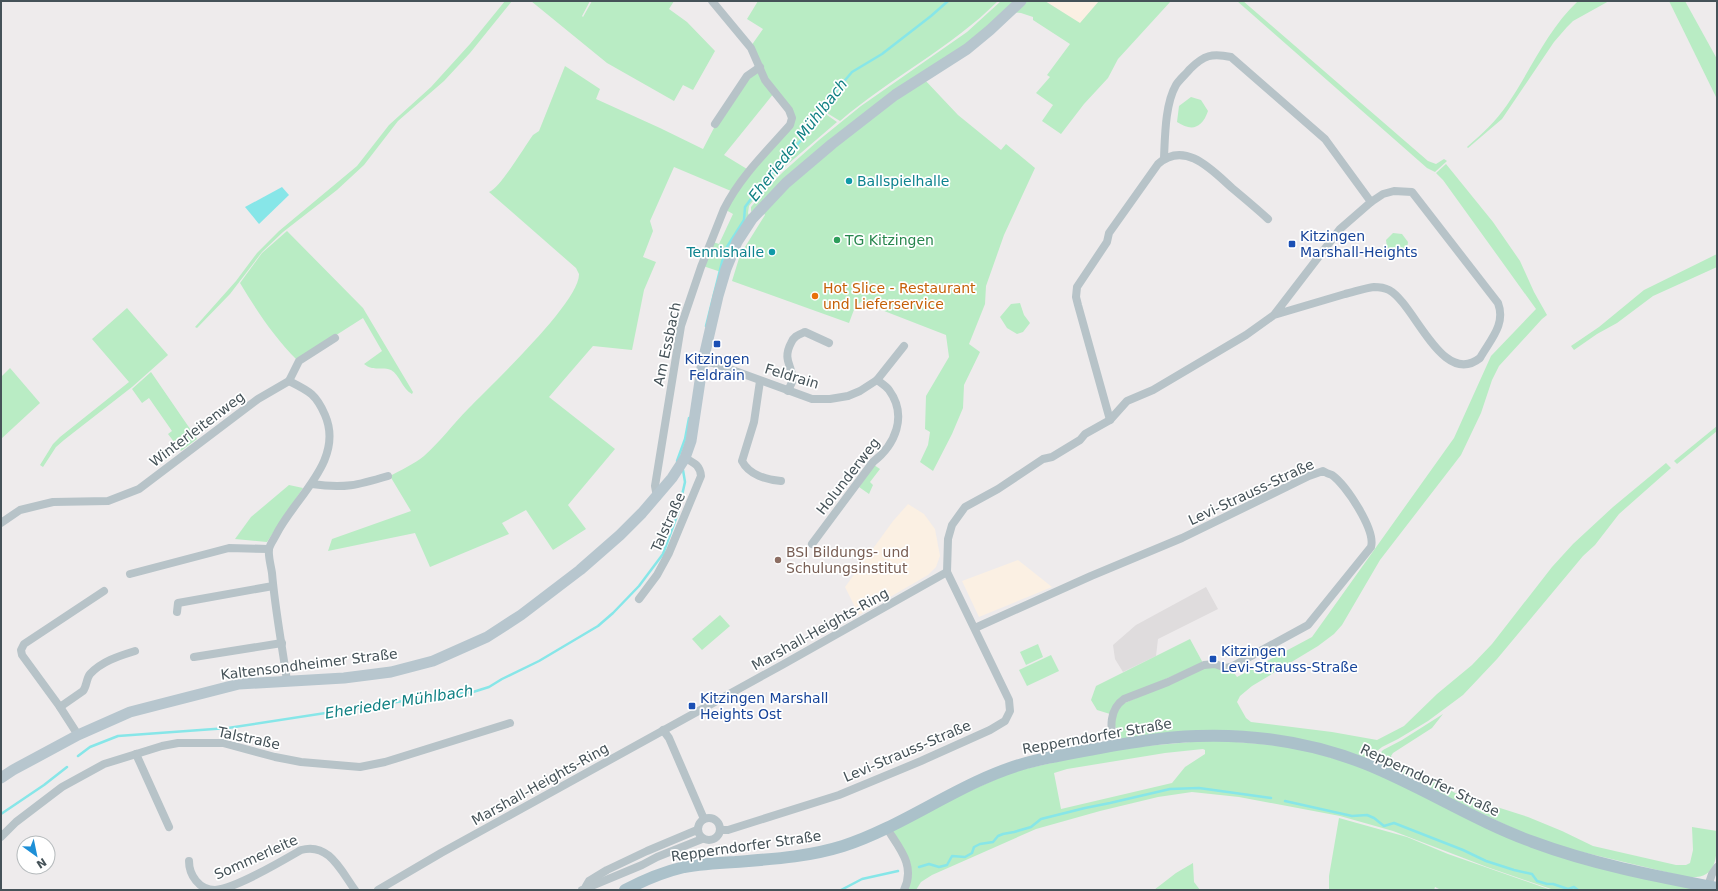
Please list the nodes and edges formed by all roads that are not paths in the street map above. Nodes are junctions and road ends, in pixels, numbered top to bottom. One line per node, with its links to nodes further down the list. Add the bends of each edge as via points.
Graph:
1 (712, 1): 3 (street, Am Essbach, via 751,48)
2 (1021, 1): 12 (main road, Kaltensondheimer Straße, via 967,49 895,95 832,144 766,202 737,242 726,268)
3 (760, 67): 4 (street, via 747,76); 22 (street, Am Essbach, via 765,80 789,110 791,122 734,190 701,267 681,326 655,486)
4 (715, 124)
5 (1164, 158): 6 (street, via 1171,98 1176,85 1198,61 1212,54 1231,57 1325,139); 7 (street, via 1190,156 1204,163); 17 (street, via 1109,233 1107,242 1077,287 1076,297)
6 (1371, 202): 8 (street, via 1340,229); 8 (street, via 1383,194 1394,191 1412,192 1498,303 1501,320 1480,358 1465,364 1444,356 1400,299 1386,289 1374,287)
7 (1268, 219)
8 (1274, 314): 17 (street, via 1246,335 1197,365 1153,390 1127,401)
9 (335, 338): 14 (street, via 299,361)
10 (829, 343): 16 (street, via 805,332 794,338 787,350 786,358 792,383)
11 (904, 346): 13 (street, Feldrain)
12 (703, 361): 15 (street, Feldrain); 18 (main road, Kaltensondheimer Straße, via 691,441)
13 (877, 380): 16 (street, Feldrain, via 848,396 830,399 812,399); 24 (street, Holunderweg, via 889,390 898,411 896,433 884,454 873,462)
14 (289, 381): 21 (street, via 308,390 320,404 329,424 330,443); 23 (street, Winterleitenweg, via 258,399 139,489 108,501 53,502 20,510)
15 (760, 381): 16 (street, Feldrain); 20 (street, via 754,422 742,461 745,466 767,480)
16 (788, 391)
17 (1110, 420): 26 (street, via 965,507 952,525 948,539)
18 (685, 458): 22 (main road, Kaltensondheimer Straße); 30 (street, Talstraße, via 697,465 701,476 666,559)
19 (388, 476): 21 (street, via 340,487)
20 (781, 481)
21 (312, 484): 25 (street, via 279,530)
22 (657, 496): 36 (main road, Kaltensondheimer Straße, via 620,535 580,570 521,615 487,637 433,661 391,672)
23 (1, 523)
24 (812, 544)
25 (270, 549): 27 (street, via 229,548); 28 (street)
26 (947, 572): 32 (street, Levi-Strauss-Straße); 39 (street, Marshall-Heights-Ring)
27 (130, 574)
28 (273, 586): 31 (street, via 178,603); 33 (street)
29 (104, 591): 37 (street, via 22,647 22,655)
30 (639, 598)
31 (177, 612)
32 (975, 628): 41 (street, Levi-Strauss-Straße, via 1182,538 1309,476 1323,471 1332,475 1365,519 1372,544 1314,618 1300,631 1233,666 1226,668 1215,664 1204,665 1124,698 1114,710); 48 (street, Levi-Strauss-Straße, via 1009,700 1010,711 1005,721 921,761 840,795 728,830)
33 (282, 643): 35 (street); 36 (street)
34 (135, 651): 37 (street, via 110,660 92,672 83,691)
35 (194, 657)
36 (287, 681): 40 (main road, Kaltensondheimer Straße, via 239,684 185,697 130,712)
37 (60, 707): 40 (street)
38 (510, 723): 42 (street, Talstraße, via 385,762 360,767 300,762 223,743 178,743)
39 (664, 730): 44 (street); 56 (street, Marshall-Heights-Ring)
40 (78, 735): 43 (main road, Kaltensondheimer Straße)
41 (1113, 746): 46 (main road, Repperndorfer Straße, via 1051,757 1010,768 959,790); 53 (main road, Repperndorfer Straße, via 1163,738 1216,735 1257,738 1329,752 1365,764 1509,833 1561,852)
42 (136, 754): 45 (street); 49 (street, Talstraße, via 104,764 62,787 16,822)
43 (1, 778)
44 (704, 819): 47 (street); 48 (street, via 714,819)
45 (169, 827)
46 (886, 827): 57 (main road, Repperndorfer Straße, via 855,841 811,854 684,867 658,874); 58 (street, via 908,866 908,880)
47 (697, 830): 50 (street); 54 (street, Levi-Strauss-Straße, via 647,850 607,870)
48 (720, 830): 50 (street, Levi-Strauss-Straße, via 712,840)
49 (1, 837)
50 (702, 839): 54 (street, Levi-Strauss-Straße)
51 (189, 861): 55 (street, Sommerleite, via 191,874 196,880 208,889 215,890 249,877 301,850 317,848 334,860)
52 (1717, 866): 53 (street, via 1712,874)
53 (1712, 887)
54 (583, 889)
55 (355, 890)
56 (378, 890)
57 (625, 890)
58 (904, 890)

